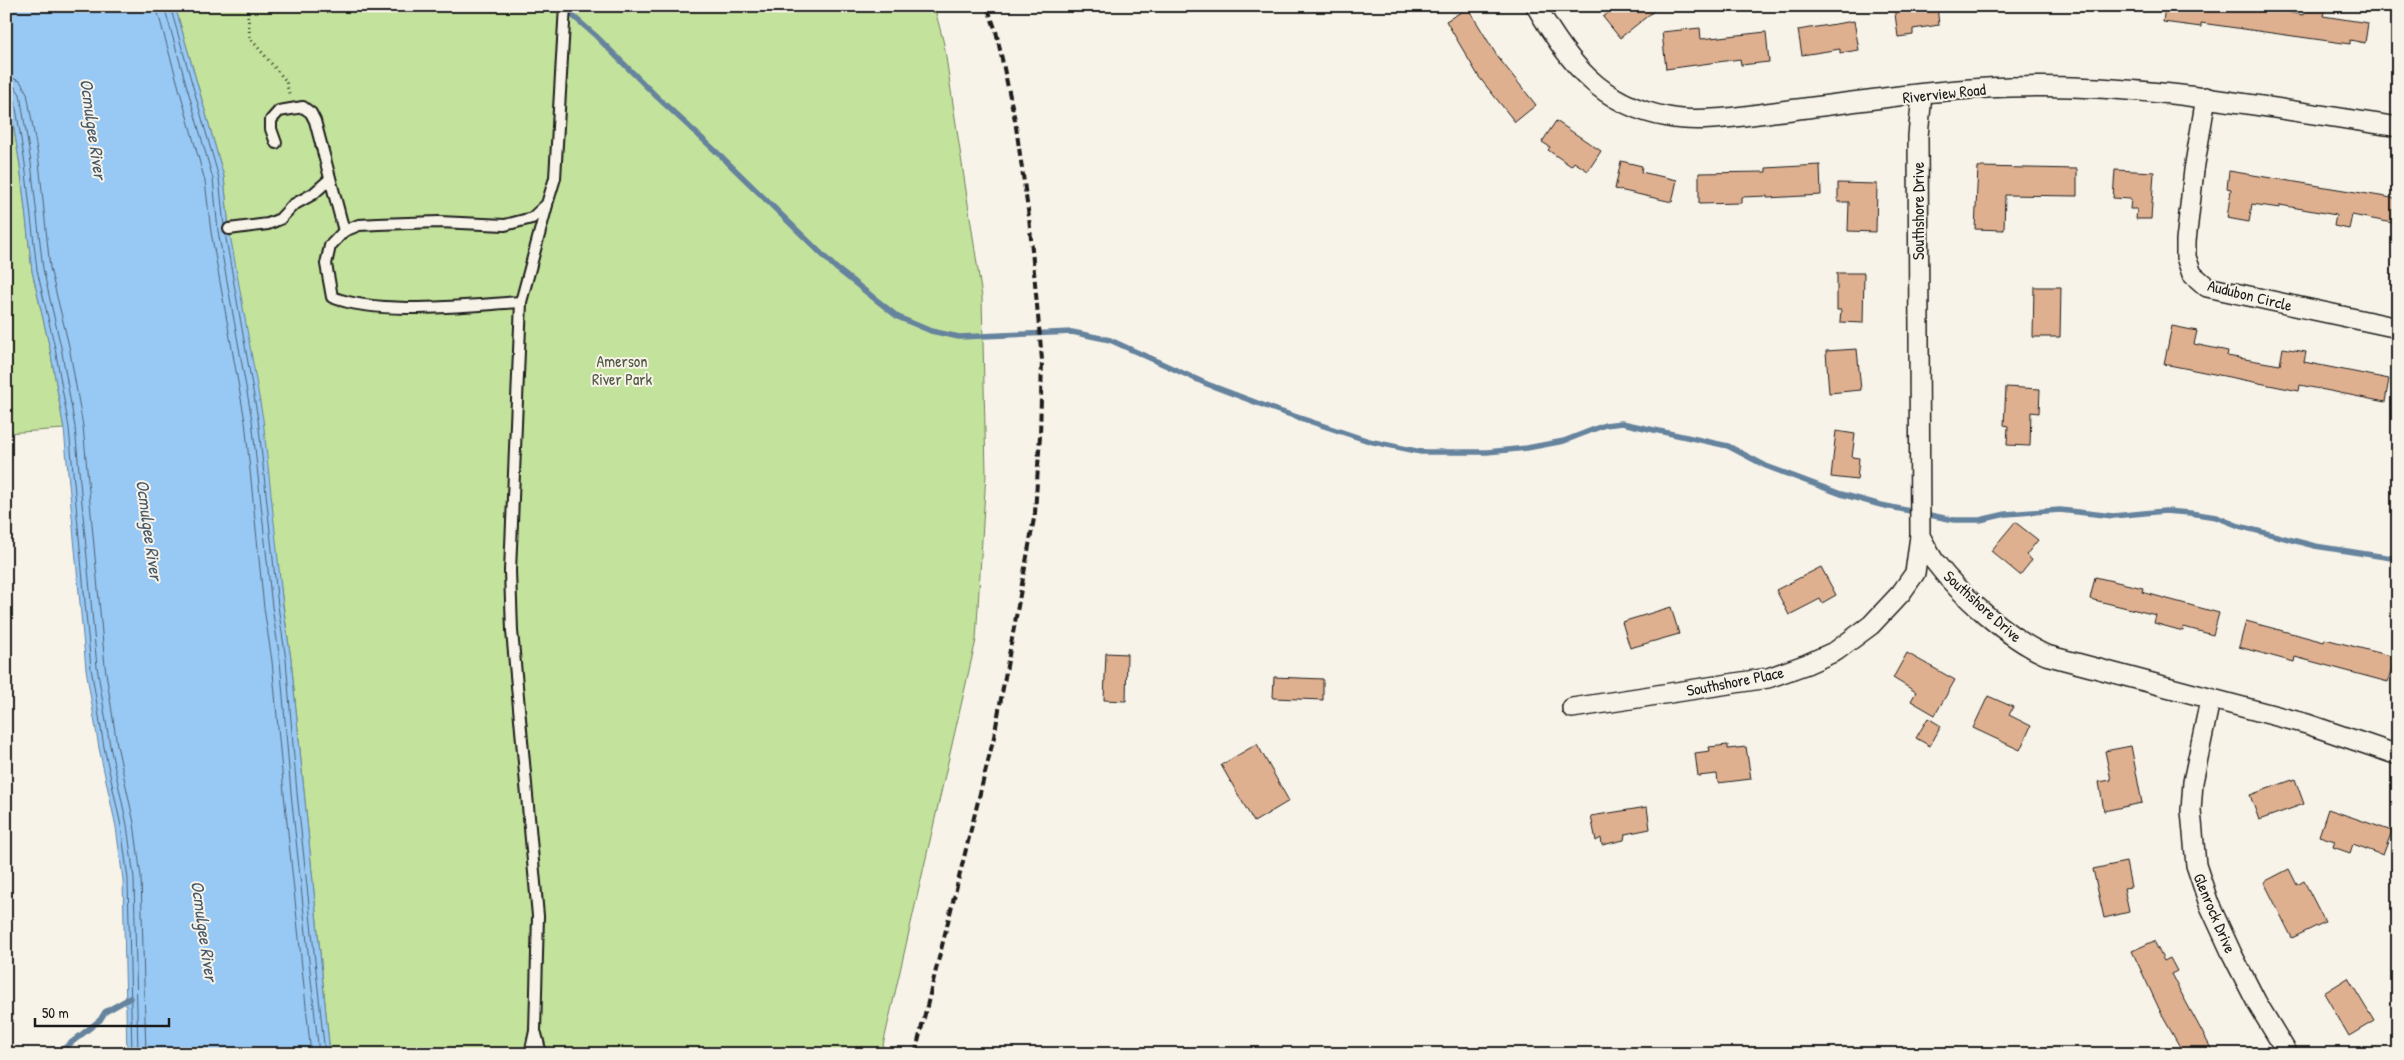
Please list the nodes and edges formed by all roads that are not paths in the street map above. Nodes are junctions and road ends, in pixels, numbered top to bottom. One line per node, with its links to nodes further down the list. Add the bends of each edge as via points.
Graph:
1 (565, 6): 8 (lane, via 555,178)
2 (1536, 6): 3 (street, Riverview Road, via 1565,53 1598,87 1618,100 1669,118 1740,116)
3 (1922, 94): 4 (street, Riverview Road, via 2010,86 2101,88); 13 (street, Southshore Drive, via 1918,136)
4 (2206, 97): 5 (street, Riverview Road); 12 (street, Audubon Circle, via 2186,241 2186,257 2192,274 2207,287)
5 (2398, 128)
6 (276, 143): 7 (lane, via 271,120 279,111 303,107 315,121)
7 (330, 179): 9 (lane, via 280,219 268,224); 10 (lane)
8 (547, 204): 10 (lane, via 532,218 505,225 378,224 359,225); 11 (lane)
9 (229, 229)
10 (344, 231): 11 (lane, via 330,246 326,264 332,297 344,302 419,307)
11 (522, 302): 17 (lane, via 510,571 513,641 538,916)
12 (2398, 328)
13 (1920, 536): 14 (street, Southshore Drive, via 1935,562 1973,602 2030,648); 15 (street, Southshore Place, via 1915,573 1901,593 1871,625 1836,650 1808,664 1768,678)
14 (2210, 700): 16 (street, Southshore Drive, via 2307,724); 20 (street, Glenrock Drive, via 2190,811 2196,865 2209,904 2232,954 2257,1004)
15 (1572, 708)
16 (2398, 755)
17 (535, 1031): 18 (lane); 19 (lane)
18 (530, 1054)
19 (541, 1054)
20 (2288, 1054)

